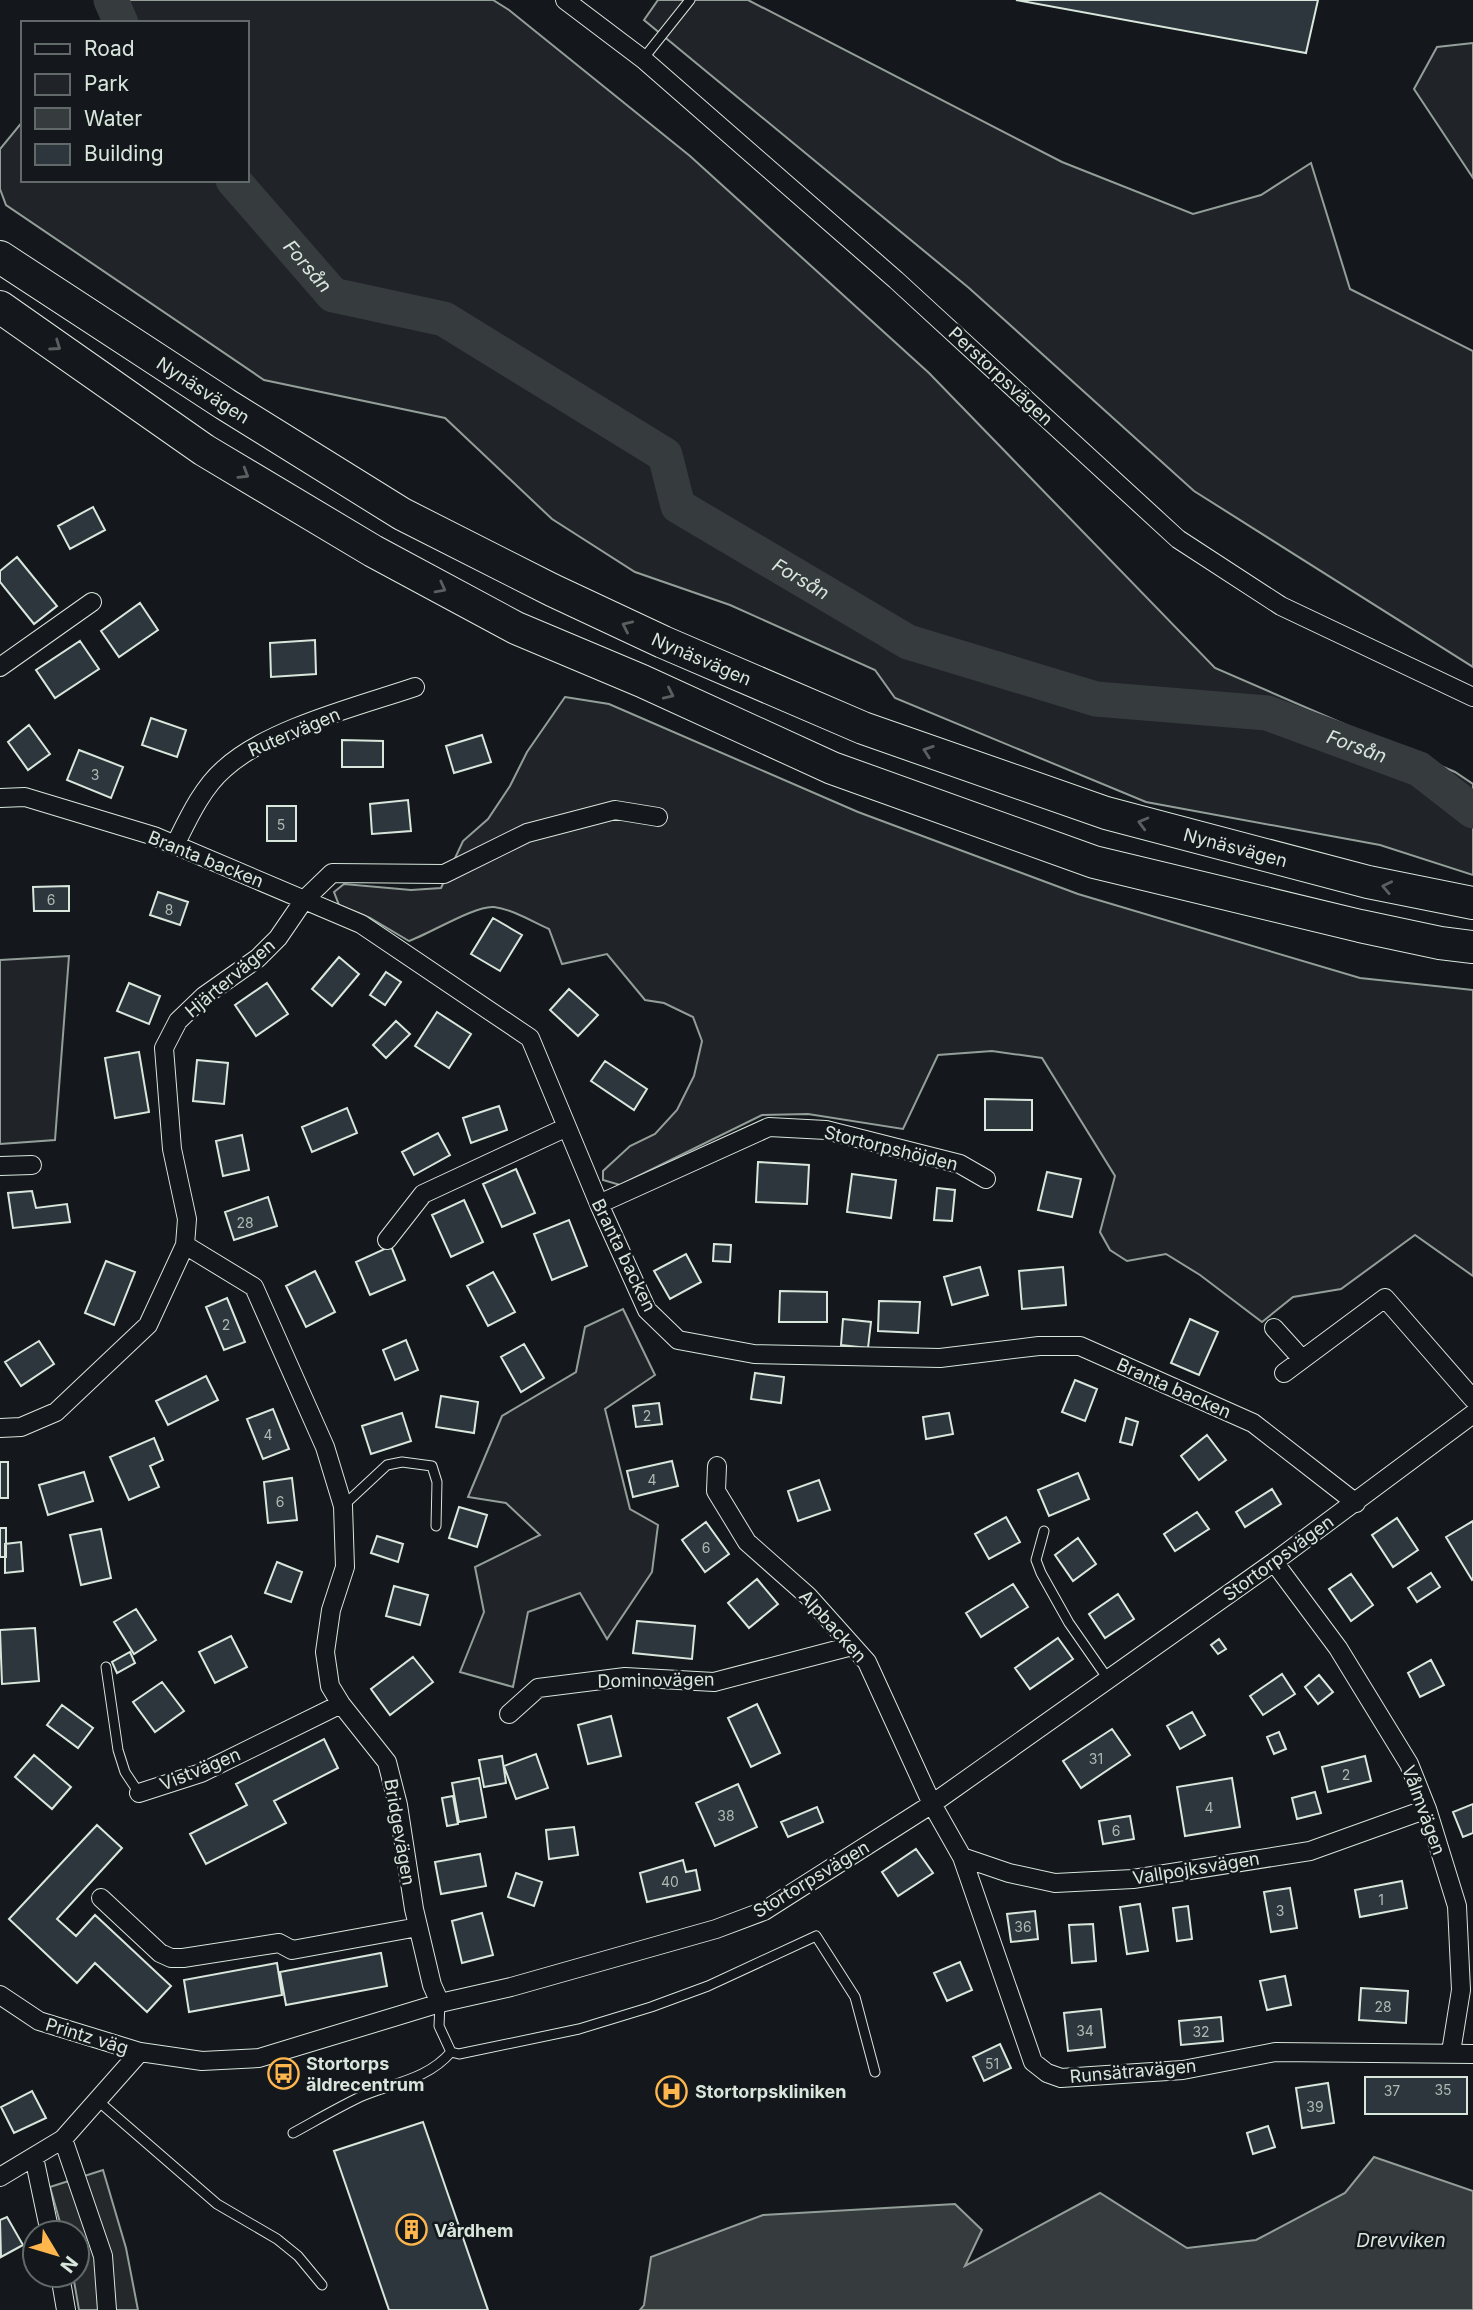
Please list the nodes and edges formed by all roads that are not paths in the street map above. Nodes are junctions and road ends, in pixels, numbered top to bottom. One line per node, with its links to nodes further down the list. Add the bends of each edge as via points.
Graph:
1 (565, 0): 3 (street, Perstorpsvägen)
2 (690, 0): 3 (lane)
3 (643, 59): 9 (street, Perstorpsvägen, via 896,280 1178,539 1281,606)
4 (0, 257): 14 (highway, Nynäsvägen, one-way to 4, via 1368,882 1106,813 863,728 663,642 402,514)
5 (0, 307): 15 (highway, one-way to 15, via 204,450 373,551 516,628 832,768 1094,862 1360,926)
6 (92, 603): 7 (street)
7 (0, 667)
8 (415, 687): 12 (street, Rutervägen, via 318,719 247,750 222,770 191,812)
9 (1473, 697)
10 (0, 798): 12 (street, Branta backen, via 25,797)
11 (658, 817): 13 (street, Hjärtervägen, via 615,810 527,833 444,874 332,873)
12 (175, 845): 13 (street, Branta backen)
13 (304, 900): 16 (street, Branta backen, via 361,924 530,1038); 22 (street, Hjärtervägen, via 258,958 204,996 178,1021 164,1048 173,1149 187,1219)
14 (1463, 902)
15 (1473, 947)
16 (567, 1127): 20 (street, Branta backen); 21 (street, via 423,1194)
17 (32, 1165): 18 (street)
18 (0, 1166)
19 (986, 1180): 20 (street, Stortorpshöjden, via 960,1164 826,1130 769,1126)
20 (599, 1204): 30 (street, Branta backen, via 647,1310 678,1340 754,1354 940,1358 1039,1346 1080,1346 1253,1423)
21 (387, 1240)
22 (185, 1245): 28 (street, Hjärtervägen, via 148,1325 56,1412 21,1427); 31 (street, Bridgevägen, via 254,1287 325,1447)
23 (1275, 1328): 24 (street)
24 (1302, 1359): 25 (street); 26 (street, via 1385,1297)
25 (1284, 1373)
26 (1473, 1399)
27 (1473, 1414): 30 (street, Stortorpsvägen)
28 (0, 1428)
29 (717, 1466): 35 (street, Alpbacken, via 716,1491 747,1542 808,1596)
30 (1356, 1503): 34 (street, Stortorpsvägen)
31 (343, 1506): 32 (lane, via 387,1465 432,1466 437,1482); 38 (street, Bridgevägen, via 345,1567 331,1610 325,1652 330,1686)
32 (436, 1526)
33 (1044, 1531): 37 (lane, via 1036,1560 1041,1573)
34 (1274, 1562): 37 (street, Stortorpsvägen); 42 (street, Vålmvägen, via 1338,1648 1409,1764)
35 (852, 1646): 39 (street, Dominovägen, via 714,1682 625,1677 538,1688); 41 (street, Alpbacken, via 867,1662)
36 (106, 1667): 40 (lane, Vistvägen, via 118,1750)
37 (1108, 1679): 41 (street, Stortorpsvägen)
38 (341, 1704): 40 (street, Vistvägen, via 201,1773); 45 (street, Bridgevägen, via 387,1762)
39 (509, 1714)
40 (139, 1793)
41 (932, 1804): 43 (street, Runsätravägen); 47 (street, Stortorpsvägen, via 764,1911 704,1933)
42 (1427, 1810): 43 (street, Vallpojksvägen, via 1310,1851 1133,1879 1055,1882); 50 (street, Vålmvägen, via 1457,1906 1461,1990)
43 (962, 1857): 50 (street, Runsätravägen, via 1032,2062 1047,2073 1061,2078 1183,2070 1275,2052)
44 (101, 1898): 45 (street, via 171,1958 279,1943 292,1950)
45 (418, 1927): 47 (street, Bridgevägen)
46 (0, 1995): 48 (street, Printz väg, via 38,2021)
47 (440, 2003): 48 (street, Stortorpsvägen, via 259,2058 202,2061); 49 (lane, via 439,2025)
48 (139, 2052): 53 (street)
49 (451, 2052): 52 (lane, via 579,2029 651,2007 816,1936 855,1997); 54 (lane, via 411,2080 362,2097)
50 (1451, 2053): 51 (street, Runsätravägen)
51 (1473, 2054)
52 (874, 2072)
53 (97, 2100): 55 (street); 59 (lane, via 217,2204 278,2239)
54 (293, 2133)
55 (63, 2139): 56 (street); 62 (street, via 103,2256)
56 (34, 2157): 57 (street); 58 (street)
57 (0, 2177)
58 (47, 2219)
59 (322, 2285)
60 (62, 2289): 61 (street)
61 (66, 2310)
62 (107, 2310)

